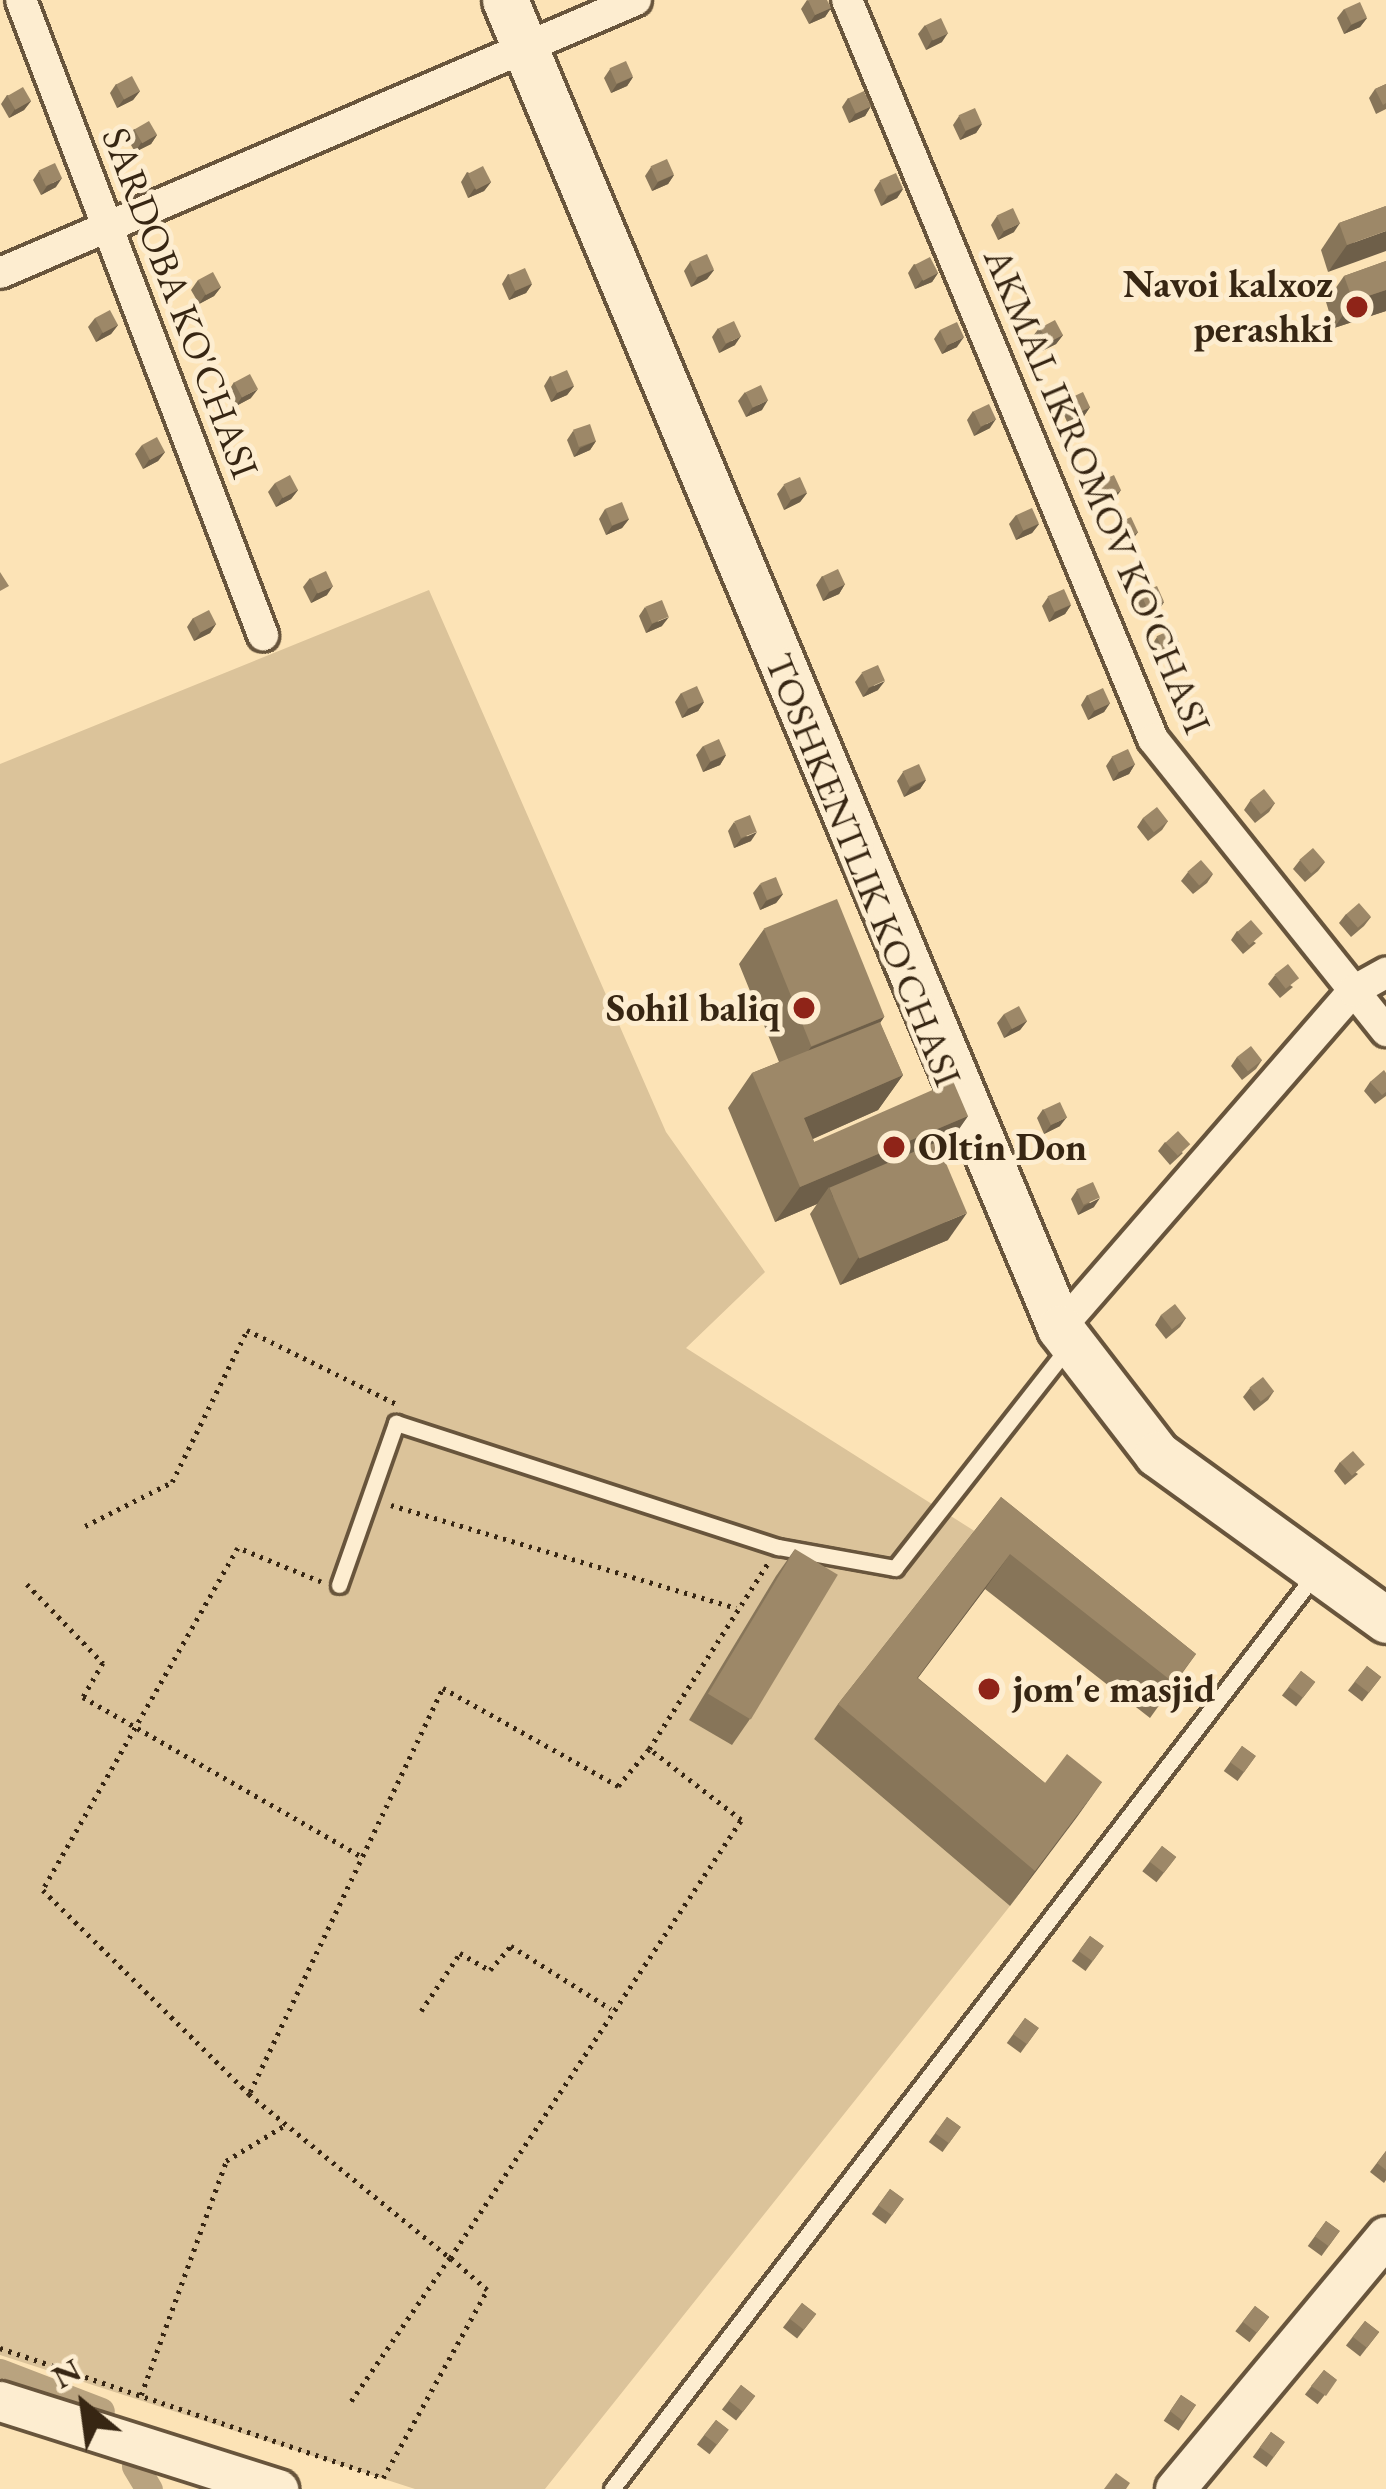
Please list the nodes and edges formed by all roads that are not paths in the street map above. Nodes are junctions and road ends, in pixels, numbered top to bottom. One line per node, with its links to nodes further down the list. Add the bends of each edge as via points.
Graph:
1 (21, 0): 6 (street, SARDOBA KO'CHASI)
2 (505, 0): 5 (main road, TOSHKENTLIK KO'CHASI)
3 (636, 0): 5 (street)
4 (847, 0): 10 (street, AKMAL IKROMOV KO'CHASI, via 1153,739)
5 (524, 48): 6 (street); 12 (main road, TOSHKENTLIK KO'CHASI)
6 (109, 223): 7 (street); 8 (street, SARDOBA KO'CHASI)
7 (0, 273)
8 (263, 635)
9 (1386, 973): 10 (street)
10 (1353, 991): 11 (street, AKMAL IKROMOV KO'CHASI); 12 (street)
11 (1386, 1031)
12 (1065, 1336): 13 (main road, TOSHKENTLIK KO'CHASI, via 1157,1454); 14 (lane, via 895,1568 778,1547 396,1423)
13 (1317, 1572): 15 (main road, TOSHKENTLIK KO'CHASI); 19 (lane)
14 (339, 1586)
15 (1386, 1620)
16 (1386, 2236): 20 (street)
17 (0, 2401): 18 (street)
18 (278, 2489)
19 (612, 2489)
20 (1175, 2489)

